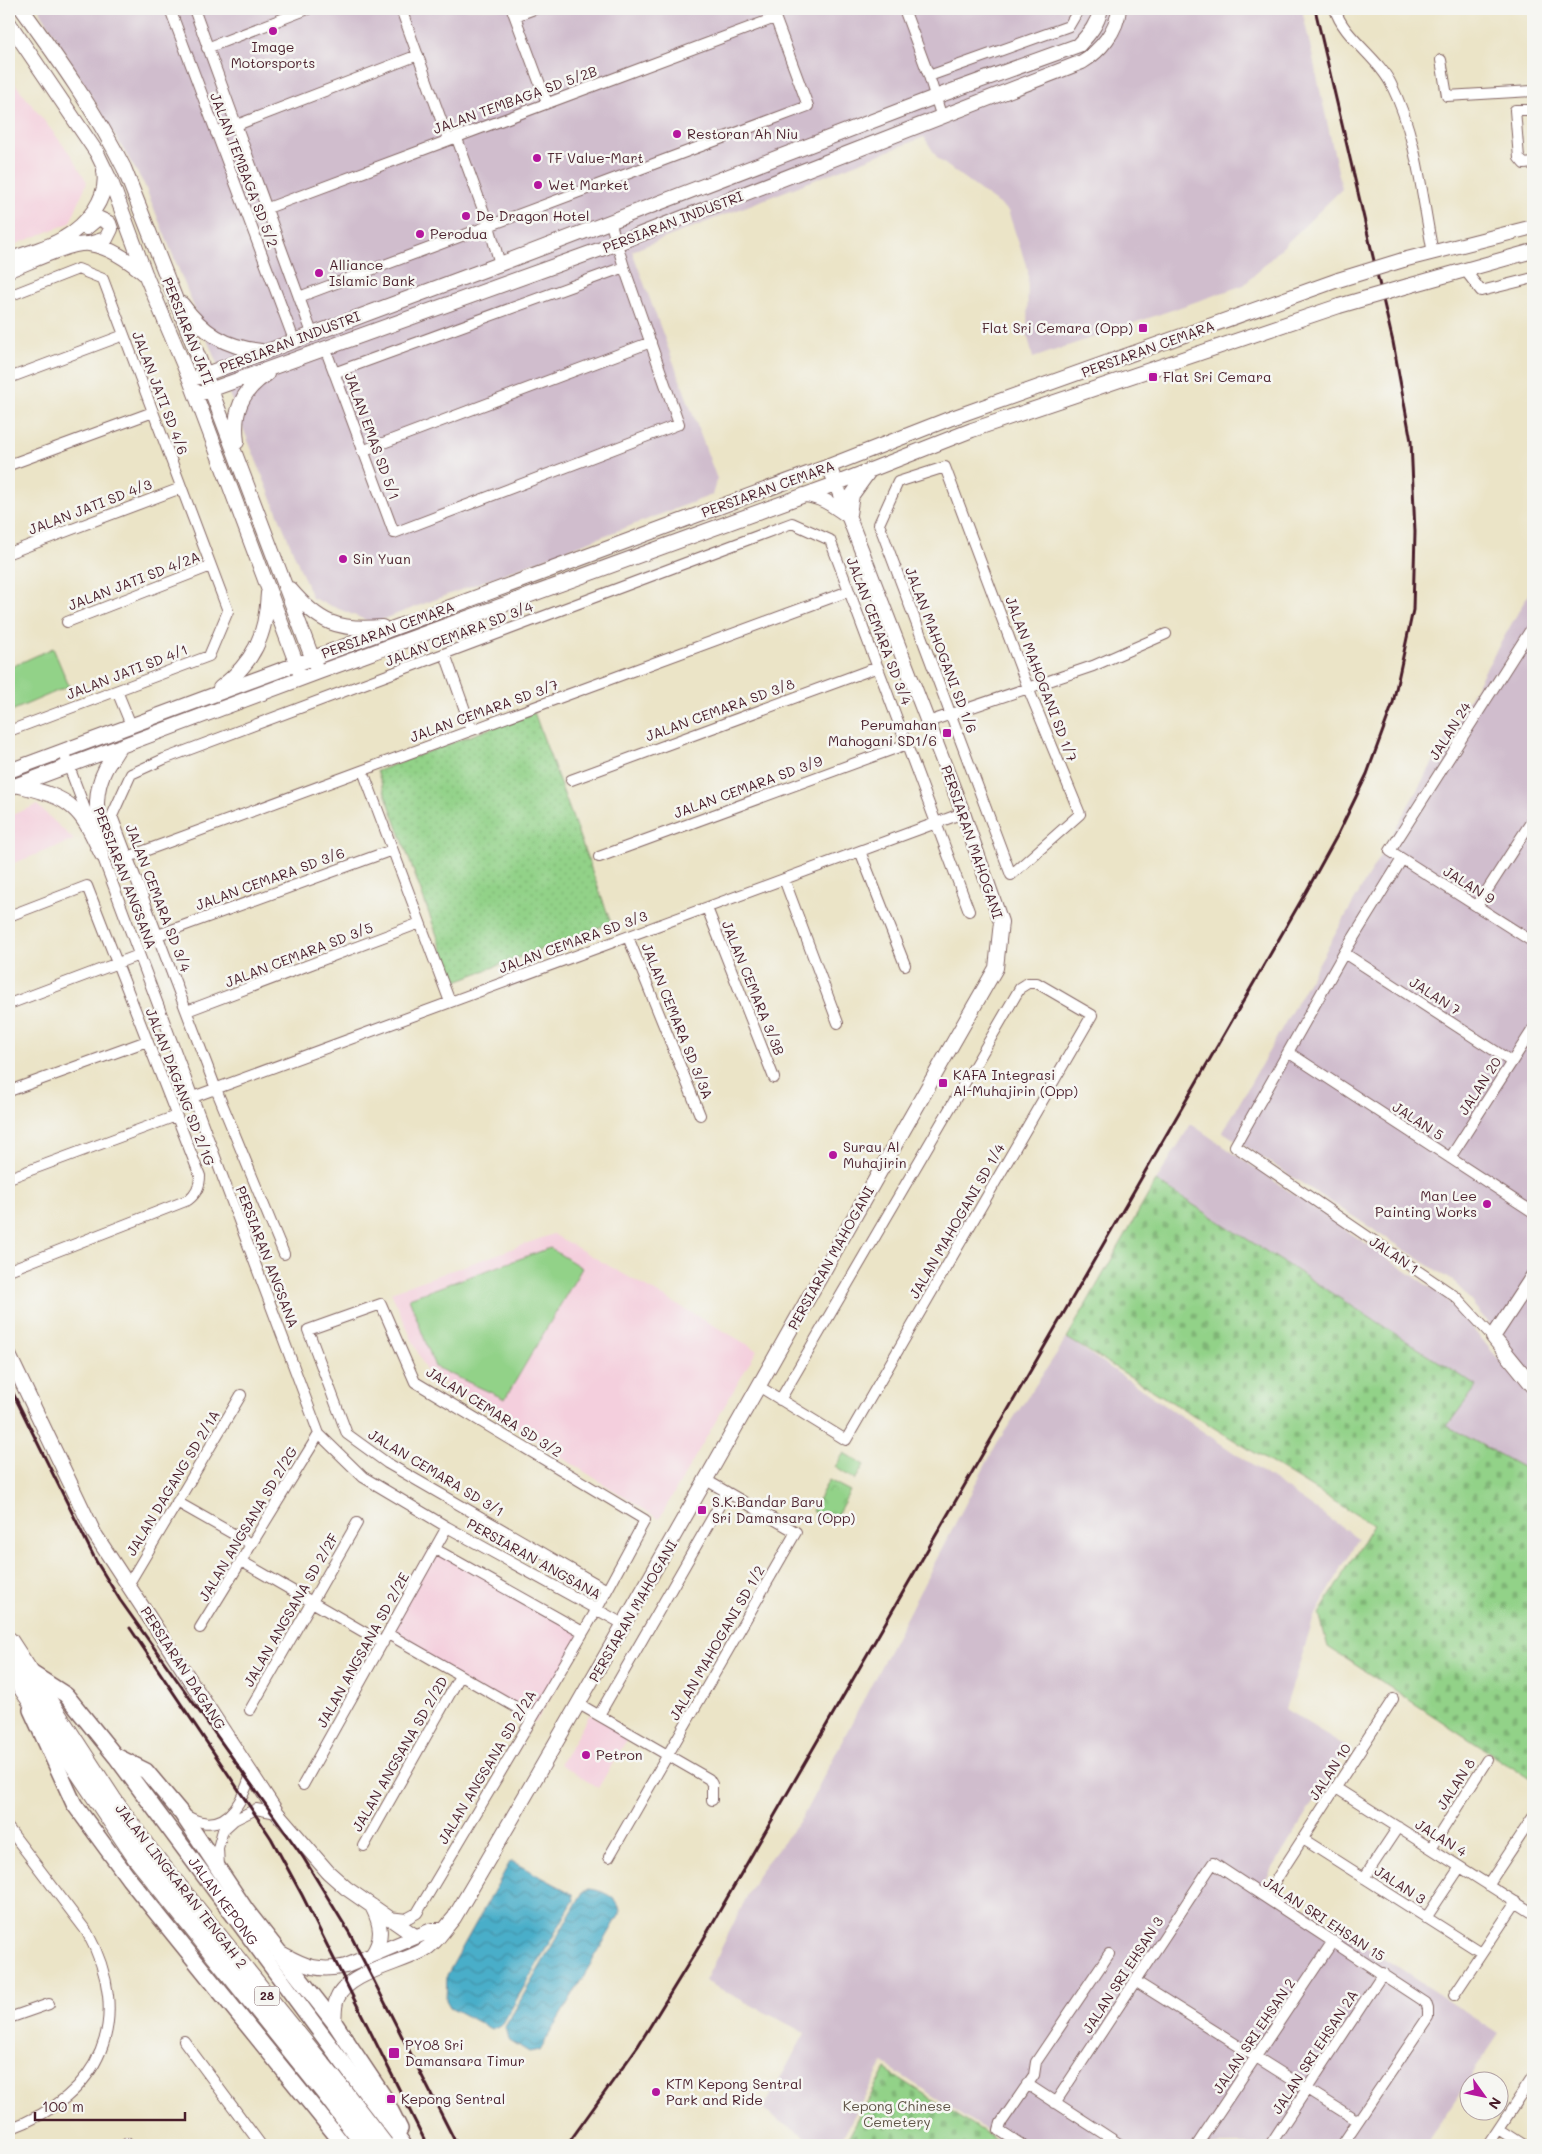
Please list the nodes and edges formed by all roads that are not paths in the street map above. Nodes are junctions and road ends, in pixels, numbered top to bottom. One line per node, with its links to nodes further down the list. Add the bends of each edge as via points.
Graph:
1 (22, 9): 47 (main road, PERSIARAN JATI, via 58,58 117,154)
2 (170, 9): 27 (street, JALAN TEMBAGA SD 5/2)
3 (194, 9): 15 (street, JALAN TEMBAGA SD 5/2)
4 (308, 9): 15 (street)
5 (401, 9): 16 (street)
6 (534, 9): 12 (street)
7 (904, 9): 18 (street)
8 (1079, 9): 18 (street, via 1069,26)
9 (1101, 9): 21 (main road, PERSIARAN INDUSTRI, via 1092,32 1079,45)
10 (1120, 9): 25 (main road, PERSIARAN INDUSTRI, via 1107,38 1096,53 1082,62)
11 (1334, 9): 39 (street, via 1338,20 1390,82 1409,127)
12 (513, 12): 22 (street)
13 (774, 13): 22 (street, JALAN TEMBAGA SD 5/2B); 33 (street, via 808,106)
14 (9, 22): 30 (main road, PERSIARAN JATI)
15 (207, 48): 26 (street, JALAN TEMBAGA SD 5/2)
16 (418, 54): 26 (street); 28 (street)
17 (1441, 60): 20 (street, via 1447,96)
18 (929, 76): 21 (street)
19 (1533, 90): 20 (street)
20 (1514, 92): 23 (street)
21 (935, 97): 25 (street); 32 (main road, PERSIARAN INDUSTRI)
22 (547, 103): 28 (street, JALAN TEMBAGA SD 5/2B)
23 (1516, 110): 24 (street); 29 (street, via 1519,158 1524,164)
24 (1533, 110)
25 (942, 118): 36 (main road, PERSIARAN INDUSTRI)
26 (235, 125): 27 (street); 31 (street, JALAN TEMBAGA SD 5/2)
27 (216, 133): 52 (street, JALAN TEMBAGA SD 5/2)
28 (452, 137): 31 (street, JALAN TEMBAGA SD 5/2B); 33 (street)
29 (1533, 163)
30 (103, 164): 35 (main road, via 105,183 96,207); 45 (main road, PERSIARAN JATI)
31 (265, 209): 49 (street, JALAN TEMBAGA SD 5/2)
32 (610, 221): 36 (street); 41 (main road, PERSIARAN INDUSTRI)
33 (489, 226): 41 (street); 49 (street)
34 (1533, 227): 39 (main road, PERSIARAN CEMARA)
35 (63, 239): 37 (main road, via 78,234 98,218 109,223 111,229 106,239); 40 (main road)
36 (618, 243): 42 (street); 54 (main road, PERSIARAN INDUSTRI)
37 (89, 244): 43 (main road, via 54,252); 45 (main road, via 119,254)
38 (1533, 251): 44 (main road, PERSIARAN CEMARA)
39 (1433, 253): 67 (main road, PERSIARAN CEMARA, bridge, via 1338,280)
40 (9, 260)
41 (500, 264): 50 (main road, PERSIARAN INDUSTRI)
42 (624, 267): 53 (street); 57 (street)
43 (9, 270)
44 (1465, 270): 46 (street, via 1480,292); 69 (main road, PERSIARAN CEMARA, bridge, via 1339,306 972,430)
45 (146, 276): 60 (main road, PERSIARAN JATI)
46 (1533, 278)
47 (172, 291): 55 (main road, via 190,316 215,337 239,349); 58 (main road, PERSIARAN JATI)
48 (9, 296): 51 (street, JALAN JATI SD 4/6, via 78,269 103,278)
49 (299, 297): 50 (street, JALAN TEMBAGA SD 5/2)
50 (312, 333): 52 (main road, PERSIARAN INDUSTRI)
51 (124, 335): 59 (street); 63 (street, JALAN JATI SD 4/6)
52 (294, 340): 55 (main road, PERSIARAN INDUSTRI)
53 (651, 342): 64 (street); 64 (street, JALAN EMAS SD 5/1, via 679,424 394,533)
54 (325, 348): 56 (main road, PERSIARAN INDUSTRI); 57 (street, JALAN EMAS SD 5/1)
55 (263, 352): 58 (main road, PERSIARAN INDUSTRI)
56 (280, 365): 61 (main road, PERSIARAN INDUSTRI); 65 (main road, via 254,382 240,402 235,416)
57 (334, 372): 64 (street, JALAN EMAS SD 5/1)
58 (206, 374): 60 (main road, PERSIARAN INDUSTRI); 61 (main road, PERSIARAN JATI)
59 (9, 378)
60 (190, 380): 62 (main road, PERSIARAN JATI)
61 (211, 390): 62 (main road, PERSIARAN INDUSTRI); 65 (main road, PERSIARAN JATI)
62 (196, 395): 77 (main road, PERSIARAN JATI)
63 (153, 412): 66 (street); 71 (street, JALAN JATI SD 4/6)
64 (362, 451)
65 (239, 461): 76 (main road, PERSIARAN JATI)
66 (9, 465)
67 (829, 466): 70 (main road, PERSIARAN MAHOGANI); 81 (main road, PERSIARAN CEMARA)
68 (945, 467): 90 (street, JALAN MAHOGANI SD 1/7); 93 (street, JALAN MAHOGANI SD 1/6, via 898,482 879,524)
69 (871, 469): 70 (main road, PERSIARAN CEMARA); 73 (main road, via 852,495)
70 (835, 484): 72 (main road, PERSIARAN CEMARA); 73 (main road, PERSIARAN MAHOGANI)
71 (182, 488): 74 (street, JALAN JATI SD 4/3); 75 (street, JALAN JATI SD 4/6)
72 (804, 494): 73 (main road, via 816,496); 88 (main road, PERSIARAN CEMARA)
73 (848, 517): 94 (main road, PERSIARAN MAHOGANI)
74 (9, 553)
75 (211, 566): 79 (street, JALAN JATI SD 4/6); 80 (street, JALAN JATI SD 4/2A)
76 (284, 582): 81 (main road, via 308,608 340,626 355,629); 85 (main road, PERSIARAN JATI)
77 (268, 590): 86 (main road, PERSIARAN JATI); 92 (main road, via 265,625 258,645 236,676)
78 (850, 591): 84 (street, JALAN CEMARA SD 3/4, via 830,540 792,523); 87 (street, JALAN CEMARA SD 3/4); 96 (street, JALAN CEMARA SD 3/7)
79 (228, 611): 91 (street, JALAN JATI SD 4/1, via 209,656)
80 (67, 622)
81 (400, 626): 85 (main road, PERSIARAN CEMARA)
82 (1533, 626): 111 (street, JALAN 24)
83 (1166, 634): 90 (street, via 1093,666)
84 (445, 654): 96 (street); 113 (street, JALAN CEMARA SD 3/4, via 131,774 112,816)
85 (312, 658): 86 (main road, PERSIARAN CEMARA); 88 (main road, PERSIARAN JATI)
86 (297, 664): 89 (main road, PERSIARAN JATI); 92 (main road, PERSIARAN CEMARA)
87 (878, 667): 98 (street, JALAN CEMARA SD 3/4); 104 (street, JALAN CEMARA SD 3/8)
88 (319, 672): 89 (main road, PERSIARAN CEMARA)
89 (302, 678): 99 (main road, PERSIARAN CEMARA)
90 (1028, 688): 93 (street); 116 (street, JALAN MAHOGANI SD 1/7, via 1080,814)
91 (117, 691): 95 (street); 97 (street, JALAN JATI SD 4/1)
92 (210, 696): 95 (main road, PERSIARAN CEMARA)
93 (950, 714): 94 (street); 116 (street, JALAN MAHOGANI SD 1/6)
94 (928, 722): 106 (main road, PERSIARAN MAHOGANI)
95 (131, 725): 100 (main road, PERSIARAN CEMARA)
96 (472, 730): 103 (street, JALAN CEMARA SD 3/7)
97 (9, 731)
98 (907, 744): 108 (street, JALAN CEMARA SD 3/4); 114 (street, JALAN CEMARA SD 3/9)
99 (119, 747): 101 (main road, PERSIARAN CEMARA); 112 (main road, via 105,769 97,793)
100 (63, 751): 101 (street, PERSIARAN ANGSANA); 102 (main road, PERSIARAN CEMARA)
101 (69, 766): 105 (main road, PERSIARAN CEMARA); 112 (street, PERSIARAN ANGSANA)
102 (9, 771)
103 (363, 771): 109 (street); 113 (street, JALAN CEMARA SD 3/7)
104 (571, 780)
105 (12, 787): 112 (main road, via 44,792 73,808)
106 (957, 815): 108 (street, JALAN CEMARA SD 3/3); 154 (main road, PERSIARAN MAHOGANI, via 1001,922 996,968)
107 (1533, 819): 118 (street)
108 (936, 822): 110 (street, JALAN CEMARA SD 3/3); 120 (street, JALAN CEMARA SD 3/4)
109 (392, 850): 122 (street); 123 (street, JALAN CEMARA SD 3/6)
110 (860, 851): 117 (street, JALAN CEMARA SD 3/3); 129 (street)
111 (1390, 851): 115 (street, JALAN 9)
112 (102, 855): 127 (street, PERSIARAN ANGSANA)
113 (128, 857): 123 (street, JALAN CEMARA SD 3/4)
114 (599, 857)
115 (1402, 859): 118 (street, JALAN 9); 126 (street)
116 (1011, 875)
117 (784, 879): 119 (street, JALAN CEMARA SD 3/3); 133 (street)
118 (1477, 906): 125 (street, JALAN 9)
119 (707, 908): 124 (street, JALAN CEMARA SD 3/3); 138 (street, JALAN CEMARA 3/3B)
120 (969, 911)
121 (9, 916): 128 (street, JALAN DAGANG SD 2/1G, via 87,886)
122 (420, 924): 130 (street); 132 (street, JALAN CEMARA SD 3/5)
123 (158, 935): 132 (street, JALAN CEMARA SD 3/4)
124 (628, 936): 130 (street, JALAN CEMARA SD 3/3); 142 (street, JALAN CEMARA SD 3/3A)
125 (1533, 942)
126 (1344, 953): 136 (street); 137 (street, JALAN 7)
127 (139, 955): 128 (street); 141 (street, PERSIARAN ANGSANA)
128 (117, 963): 131 (street); 135 (street, JALAN DAGANG SD 2/1G)
129 (905, 965)
130 (450, 1002): 139 (street, JALAN CEMARA SD 3/3)
131 (9, 1004)
132 (187, 1011): 139 (street, JALAN CEMARA SD 3/4)
133 (838, 1023)
134 (1533, 1029): 137 (street, JALAN 20)
135 (147, 1041): 140 (street); 143 (street, JALAN DAGANG SD 2/1G)
136 (1288, 1052): 144 (street, JALAN 5); 151 (street, JALAN 1, via 1235,1146 1456,1297)
137 (1512, 1062): 144 (street, JALAN 20)
138 (774, 1078)
139 (211, 1090): 141 (street, JALAN CEMARA SD 3/3); 147 (street, JALAN CEMARA SD 3/4)
140 (9, 1091)
141 (193, 1097): 157 (street, PERSIARAN ANGSANA)
142 (700, 1115)
143 (176, 1116): 145 (street); 148 (street, JALAN DAGANG SD 2/1G, via 200,1176 194,1195)
144 (1450, 1158): 146 (street, JALAN 5)
145 (9, 1178)
146 (1533, 1212)
147 (284, 1254)
148 (9, 1270)
149 (1533, 1276): 151 (main road)
150 (308, 1330): 161 (street, JALAN CEMARA SD 3/2, via 381,1304 415,1382); 168 (street, JALAN CEMARA SD 3/1, via 347,1434 387,1463)
151 (1493, 1337): 153 (main road, JALAN 1)
152 (9, 1355): 167 (main road, PERSIARAN DAGANG, via 94,1533)
153 (1533, 1386)
154 (760, 1387): 156 (street); 158 (main road, PERSIARAN MAHOGANI)
155 (241, 1395): 160 (street, JALAN DAGANG SD 2/1A)
156 (780, 1400): 156 (street, JALAN MAHOGANI SD 1/4, via 1020,988 1028,982 1037,983 1092,1015 846,1440)
157 (318, 1434): 163 (street, PERSIARAN ANGSANA, via 363,1477); 164 (street, JALAN ANGSANA SD 2/2G)
158 (706, 1480): 159 (street, JALAN MAHOGANI SD 1/2); 171 (main road, PERSIARAN MAHOGANI)
159 (727, 1492): 181 (street); 183 (street, JALAN MAHOGANI SD 1/2, via 796,1532)
160 (177, 1502): 164 (street); 167 (street, JALAN DAGANG SD 2/1A)
161 (645, 1520): 168 (street, JALAN ANGSANA SD 2/2A)
162 (357, 1523): 169 (street, JALAN ANGSANA SD 2/2F)
163 (447, 1527): 165 (street, JALAN ANGSANA SD 2/2E); 170 (street, PERSIARAN ANGSANA)
164 (251, 1544): 166 (street, JALAN ANGSANA SD 2/2G)
165 (435, 1549): 173 (street); 174 (street, JALAN ANGSANA SD 2/2E)
166 (241, 1561): 169 (street); 172 (street, JALAN ANGSANA SD 2/2G)
167 (128, 1585): 186 (main road, PERSIARAN DAGANG)
168 (607, 1590): 170 (street, JALAN ANGSANA SD 2/2A)
169 (312, 1602): 174 (street); 180 (street, JALAN ANGSANA SD 2/2F)
170 (597, 1609): 171 (street, PERSIARAN ANGSANA); 173 (street, JALAN ANGSANA SD 2/2A)
171 (625, 1625): 179 (main road, PERSIARAN MAHOGANI)
172 (200, 1628)
173 (583, 1632): 182 (street, JALAN ANGSANA SD 2/2A)
174 (385, 1638): 177 (street); 187 (street, JALAN ANGSANA SD 2/2E)
175 (9, 1641): 176 (highway, JALAN LINGKARAN TENGAH 2 / 28)
176 (18, 1674): 184 (main road, JALAN KEPONG, via 66,1695); 198 (highway, JALAN LINGKARAN TENGAH 2 / 28, via 112,1799); 230 (main road, via 74,1804 129,1880)
177 (460, 1676): 182 (street); 196 (street, JALAN ANGSANA SD 2/2D)
178 (1393, 1699): 188 (street, JALAN 10)
179 (579, 1704): 181 (street); 211 (main road, PERSIARAN MAHOGANI, via 454,1918)
180 (250, 1710)
181 (599, 1715): 183 (street)
182 (533, 1717): 209 (street, JALAN ANGSANA SD 2/2A, via 417,1913 406,1919)
183 (668, 1755): 189 (street, via 709,1779); 199 (street, JALAN MAHOGANI SD 1/2)
184 (116, 1757): 191 (main road, via 146,1771); 226 (main road, JALAN KEPONG)
185 (1487, 1760): 197 (street, JALAN 8)
186 (251, 1774): 190 (main road, PERSIARAN DAGANG); 191 (street, via 238,1807 218,1821 202,1822)
187 (304, 1785)
188 (1336, 1788): 193 (street, JALAN 4); 195 (street, JALAN 10)
189 (712, 1800)
190 (277, 1813): 202 (street, via 256,1809 234,1820 223,1830 218,1848); 207 (main road, PERSIARAN DAGANG, via 328,1872)
191 (182, 1814): 202 (main road)
192 (1533, 1817): 204 (street)
193 (1398, 1827): 197 (street, JALAN 4); 203 (street)
194 (9, 1829): 233 (street, via 97,1950 106,1978 110,2014 98,2056 75,2090 40,2116)
195 (1303, 1839): 203 (street, JALAN 3); 205 (street, JALAN 10, via 1288,1871)
196 (364, 1846)
197 (1431, 1848): 201 (street, JALAN 4)
198 (142, 1852): 237 (highway, JALAN LINGKARAN TENGAH 2 / 28, bridge); 238 (highway, JALAN LINGKARAN TENGAH 2 / 28, bridge, via 334,2080)
199 (609, 1857)
200 (1213, 1863): 205 (street, JALAN SRI EHSAN 15); 219 (street, JALAN SRI EHSAN 3)
201 (1460, 1867): 204 (street, JALAN 4); 210 (street)
202 (218, 1869): 215 (main road, via 246,1910)
203 (1364, 1878): 210 (street, JALAN 3)
204 (1488, 1885): 206 (street, JALAN 4)
205 (1267, 1898): 213 (street, JALAN SRI EHSAN 15)
206 (1516, 1902): 208 (street, JALAN 4); 214 (street)
207 (372, 1905): 209 (main road, PERSIARAN DAGANG); 217 (main road, via 381,1935)
208 (1532, 1912)
209 (388, 1917): 212 (main road, PERSIARAN DAGANG)
210 (1426, 1918): 214 (street, JALAN 3)
211 (443, 1930): 212 (main road); 223 (main road, PERSIARAN MAHOGANI, via 436,1942 422,1952 352,1982 337,1998)
212 (416, 1936): 217 (main road)
213 (1334, 1942): 218 (street, JALAN SRI EHSAN 15); 225 (street, JALAN SRI EHSAN 2)
214 (1482, 1953): 220 (street)
215 (283, 1954): 217 (main road, via 321,1970 346,1966); 223 (main road)
216 (1109, 1954): 228 (street, via 1036,2062 1034,2075)
217 (372, 1956)
218 (1383, 1974): 229 (street, JALAN SRI EHSAN 2A); 232 (street, JALAN SRI EHSAN 15, via 1420,1998 1428,2010 1428,2017)
219 (1135, 1981): 225 (street); 231 (street, JALAN SRI EHSAN 3)
220 (1454, 1995)
221 (49, 2004): 222 (street)
222 (9, 2018)
223 (334, 2022): 240 (main road, via 384,2097)
224 (184, 2041): 235 (street)
225 (1256, 2056): 229 (street); 243 (street, JALAN SRI EHSAN 2)
226 (348, 2071): 230 (main road, via 345,2086 336,2098 326,2102); 239 (main road, JALAN KEPONG)
227 (1533, 2077): 234 (street)
228 (1027, 2084): 231 (street); 241 (street, via 1000,2130)
229 (1308, 2088): 232 (street); 244 (street, JALAN SRI EHSAN 2A)
230 (307, 2100): 236 (main road)
231 (1056, 2103): 242 (street)
232 (1358, 2121): 245 (street)
233 (9, 2129)
234 (1499, 2129): 246 (street); 247 (street)
235 (261, 2145)
236 (344, 2145)
237 (365, 2145)
238 (384, 2145)
239 (404, 2145)
240 (408, 2145)
241 (1022, 2145)
242 (1121, 2145)
243 (1197, 2145)
244 (1270, 2145)
245 (1342, 2145)
246 (1488, 2145)
247 (1524, 2145)

